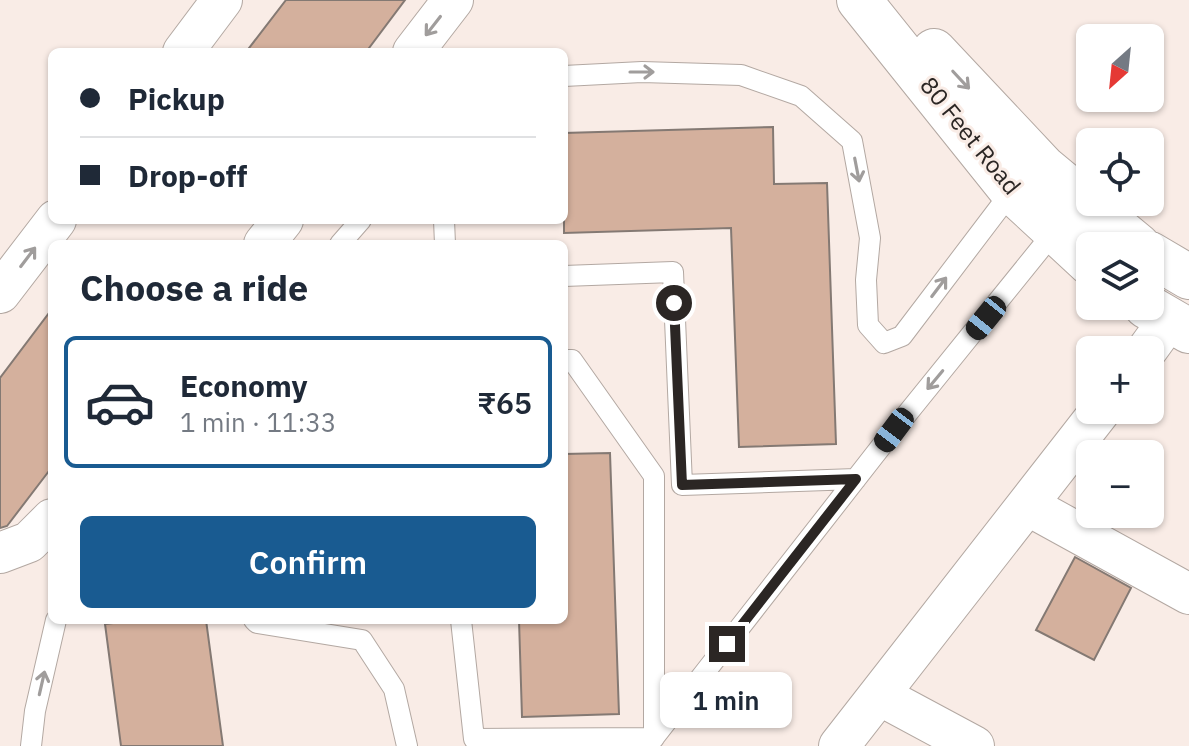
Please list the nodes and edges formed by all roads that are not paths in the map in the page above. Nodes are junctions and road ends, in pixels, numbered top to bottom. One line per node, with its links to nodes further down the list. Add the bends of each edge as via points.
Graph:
1 (222, 0): 5 (street)
2 (453, 0): 6 (street, one-way to 6)
3 (859, 0): 8 (main road, 80 Feet Road)
4 (892, 0): 13 (main road, 80 Feet Road, one-way to 13, via 1044,168)
5 (186, 48)
6 (416, 48)
7 (568, 76): 8 (lane, one-way to 8, via 741,75 801,96 852,141 870,238 868,325 884,343 902,336)
8 (1012, 191): 12 (main road, 80 Feet Road)
9 (53, 224): 20 (street, one-way to 9)
10 (280, 224): 14 (street)
11 (358, 224): 15 (lane)
12 (1054, 232): 16 (main road, 80 Feet Road); 23 (lane, one-way to 23)
13 (1121, 232)
14 (267, 240)
15 (344, 240)
16 (1076, 251)
17 (1164, 262): 19 (main road)
18 (568, 276): 23 (lane, via 673,272 682,485)
19 (1189, 277)
20 (0, 293)
21 (568, 360): 32 (lane, via 654,476)
22 (1090, 424): 24 (street)
23 (856, 479): 32 (lane)
24 (1029, 506): 27 (street); 31 (street)
25 (48, 523): 26 (street, via 29,542)
26 (0, 553)
27 (1189, 594)
28 (55, 624): 33 (lane, one-way to 28)
29 (263, 624): 34 (lane, via 362,640 394,689)
30 (461, 624): 32 (lane, via 474,739)
31 (879, 695): 35 (street); 36 (street)
32 (650, 742)
33 (31, 746)
34 (407, 746)
35 (839, 746)
36 (974, 746)

